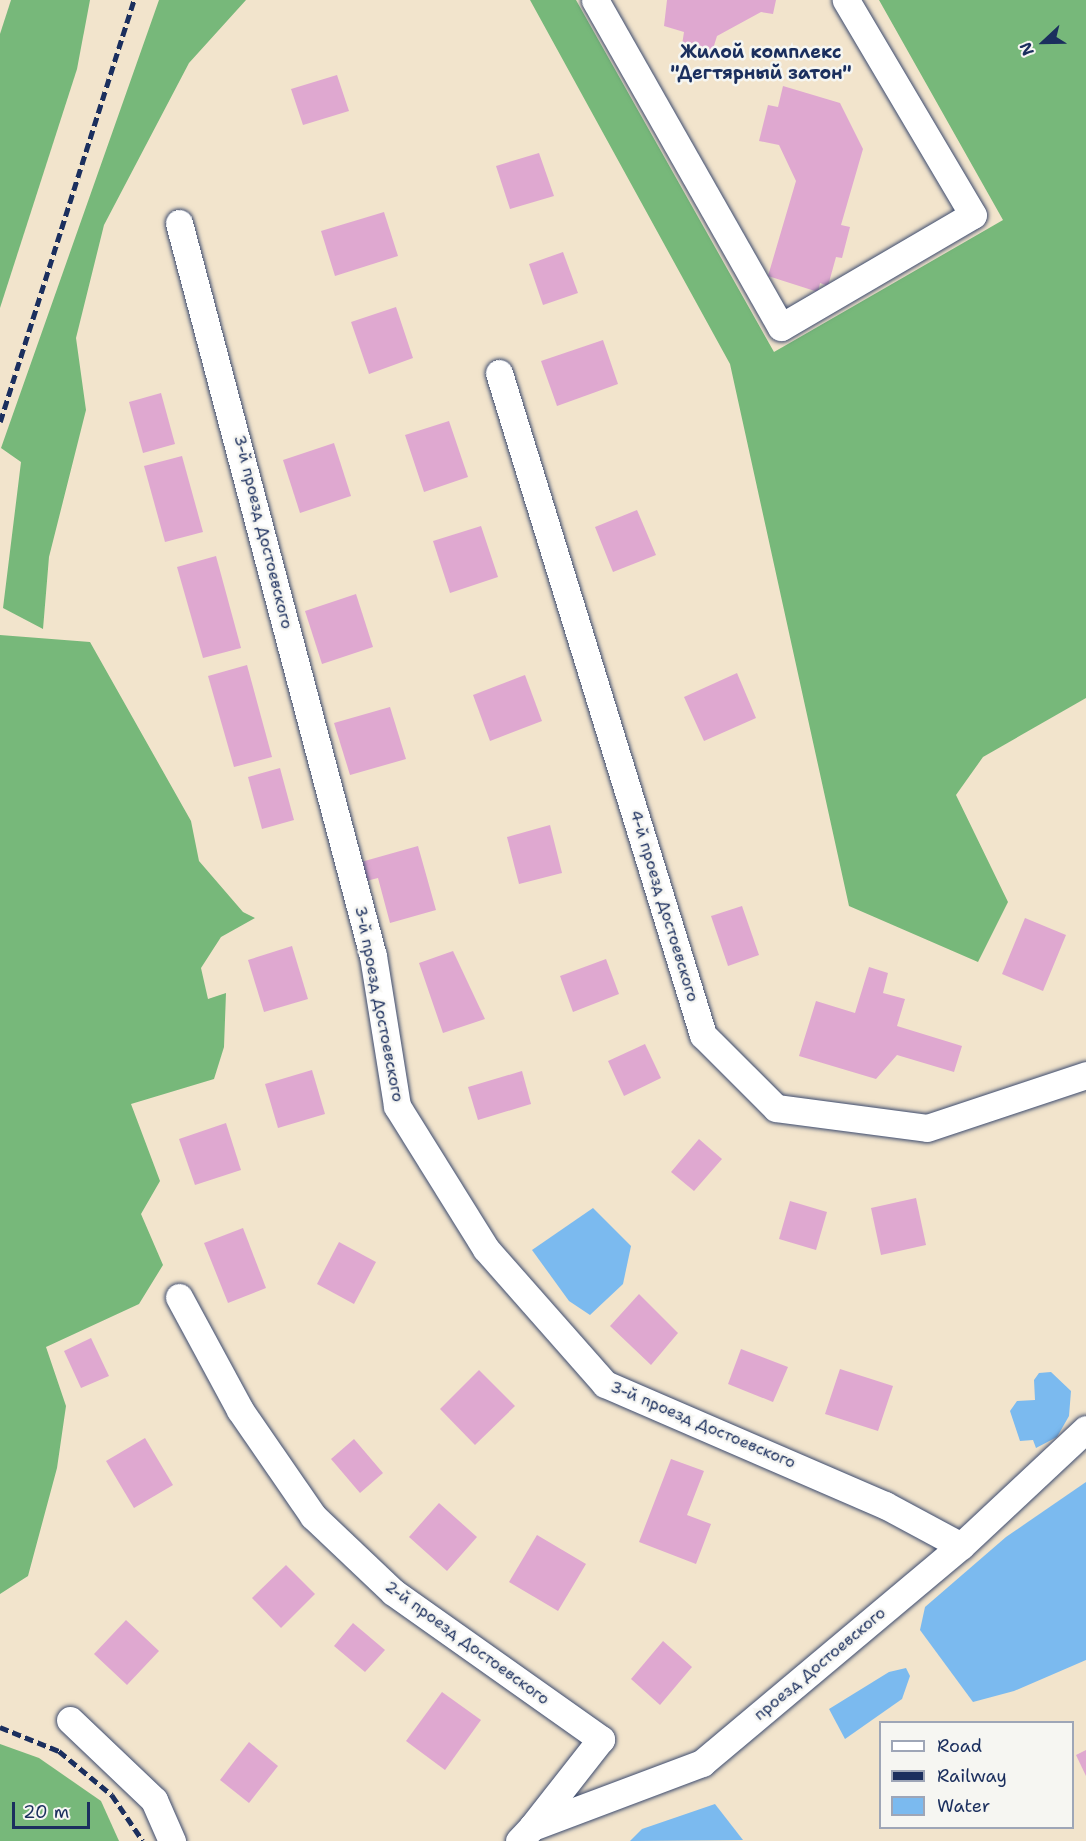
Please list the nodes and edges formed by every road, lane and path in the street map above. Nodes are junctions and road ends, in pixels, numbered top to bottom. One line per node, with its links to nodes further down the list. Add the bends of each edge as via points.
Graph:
1 (595, 0): 2 (street, via 781,327 973,215)
2 (846, 0)
3 (179, 223): 8 (street, 3-й проезд Достоевского, via 370,945 397,1106 486,1249 605,1384 885,1505)
4 (499, 373): 5 (street, 4-й проезд Достоевского, via 703,1035 776,1108 927,1128)
5 (1086, 1075)
6 (179, 1298): 10 (street, 2-й проезд Достоевского, via 240,1410 313,1516 393,1592 601,1739)
7 (1086, 1429): 8 (street, проезд Достоевского)
8 (961, 1546): 10 (street, проезд Достоевского, via 702,1763)
9 (70, 1720): 11 (street, via 154,1800)
10 (526, 1834)
11 (172, 1841)

